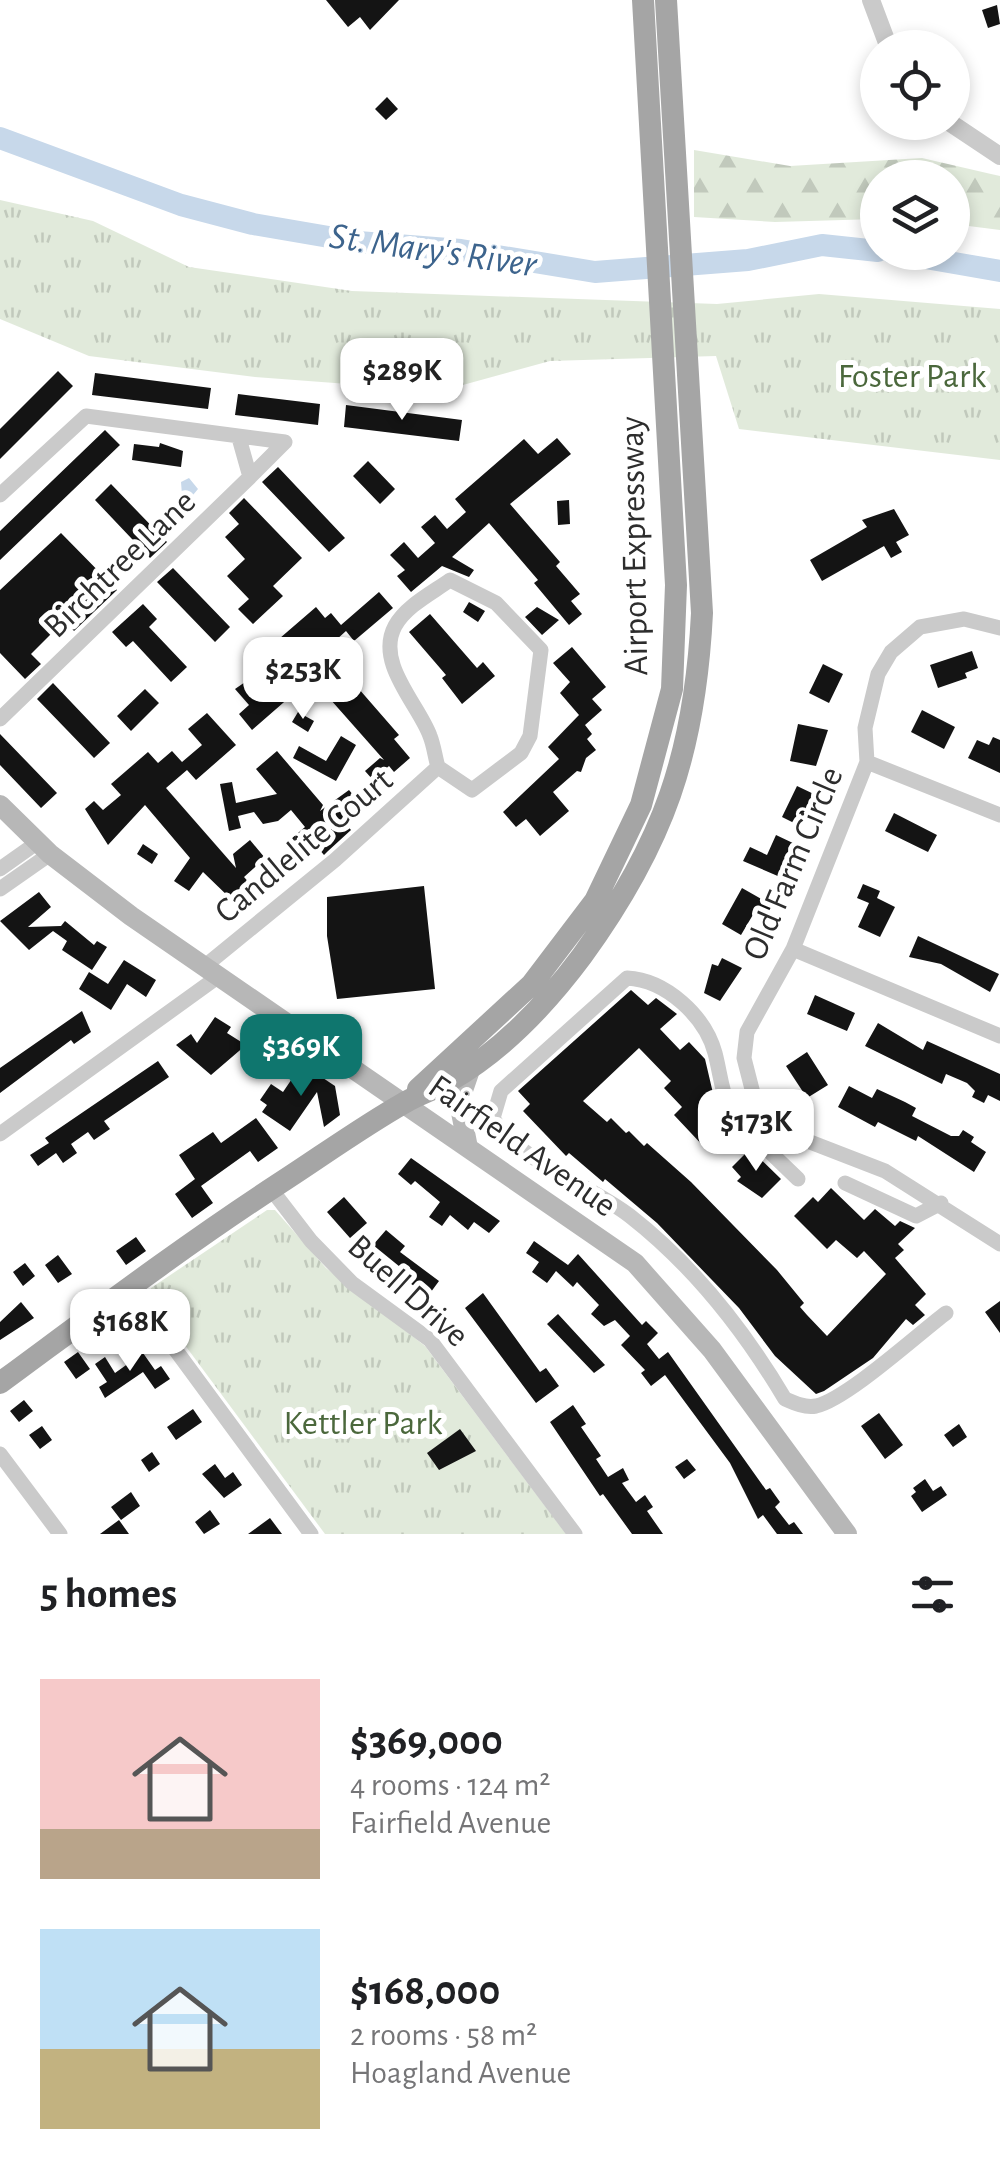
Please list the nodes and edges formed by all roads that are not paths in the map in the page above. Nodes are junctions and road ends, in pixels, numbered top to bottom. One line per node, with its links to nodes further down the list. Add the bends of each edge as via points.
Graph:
1 (643, 0): 23 (main road, Airport Expressway, via 676,585 672,690 640,805 595,900 532,984)
2 (666, 0): 22 (main road, Airport Expressway, via 701,550 699,676 662,824 628,893 545,1004)
3 (871, 0): 4 (street)
4 (882, 30)
5 (970, 136): 6 (street)
6 (1000, 156)
7 (240, 438): 8 (street); 8 (street, Birchtree Lane, via 286,442); 9 (street, via 86,416)
8 (250, 477): 11 (street, Birchtree Lane)
9 (0, 495)
10 (1000, 628): 12 (street, Old Farm Circle, via 964,619 920,628 891,652 872,693)
11 (0, 719)
12 (867, 762): 15 (street); 19 (street, Old Farm Circle)
13 (438, 767): 13 (street, Candlelite Court, via 390,644 394,627 411,608 450,580 496,603 541,650 530,736 521,753 472,790); 20 (street, Candlelite Court)
14 (0, 806): 16 (main road, Fairfield Avenue)
15 (1000, 815)
16 (44, 848): 17 (street); 18 (street); 20 (main road, Fairfield Avenue)
17 (0, 869)
18 (0, 889)
19 (793, 949): 21 (street); 31 (street, Old Farm Circle, via 747,1032 749,1087 764,1114 792,1135 885,1171)
20 (212, 971): 23 (main road, Fairfield Avenue); 26 (street, Candlelite Court)
21 (1000, 1036)
22 (472, 1064): 23 (main road, Airport Expressway); 27 (main road, via 459,1102)
23 (405, 1102): 27 (main road, Fairfield Avenue); 30 (main road)
24 (728, 1108): 36 (street, via 710,1039 690,1008 661,988 627,978 501,1091 492,1118 512,1141 630,1216 700,1283 735,1322)
25 (750, 1132): 28 (street)
26 (0, 1134)
27 (468, 1148): 37 (main road, Fairfield Avenue, via 635,1262)
28 (798, 1179)
29 (844, 1182): 31 (street, via 916,1216)
30 (271, 1188): 33 (main road); 41 (street, Buell Drive, via 352,1284 430,1340)
31 (941, 1203): 32 (street)
32 (1000, 1244)
33 (130, 1288): 35 (main road); 39 (street)
34 (946, 1312): 36 (street, via 837,1395 815,1406)
35 (0, 1383)
36 (785, 1399): 37 (street)
37 (760, 1416): 42 (main road, Fairfield Avenue)
38 (0, 1454): 40 (street)
39 (308, 1533)
40 (60, 1534)
41 (575, 1534)
42 (847, 1534)

